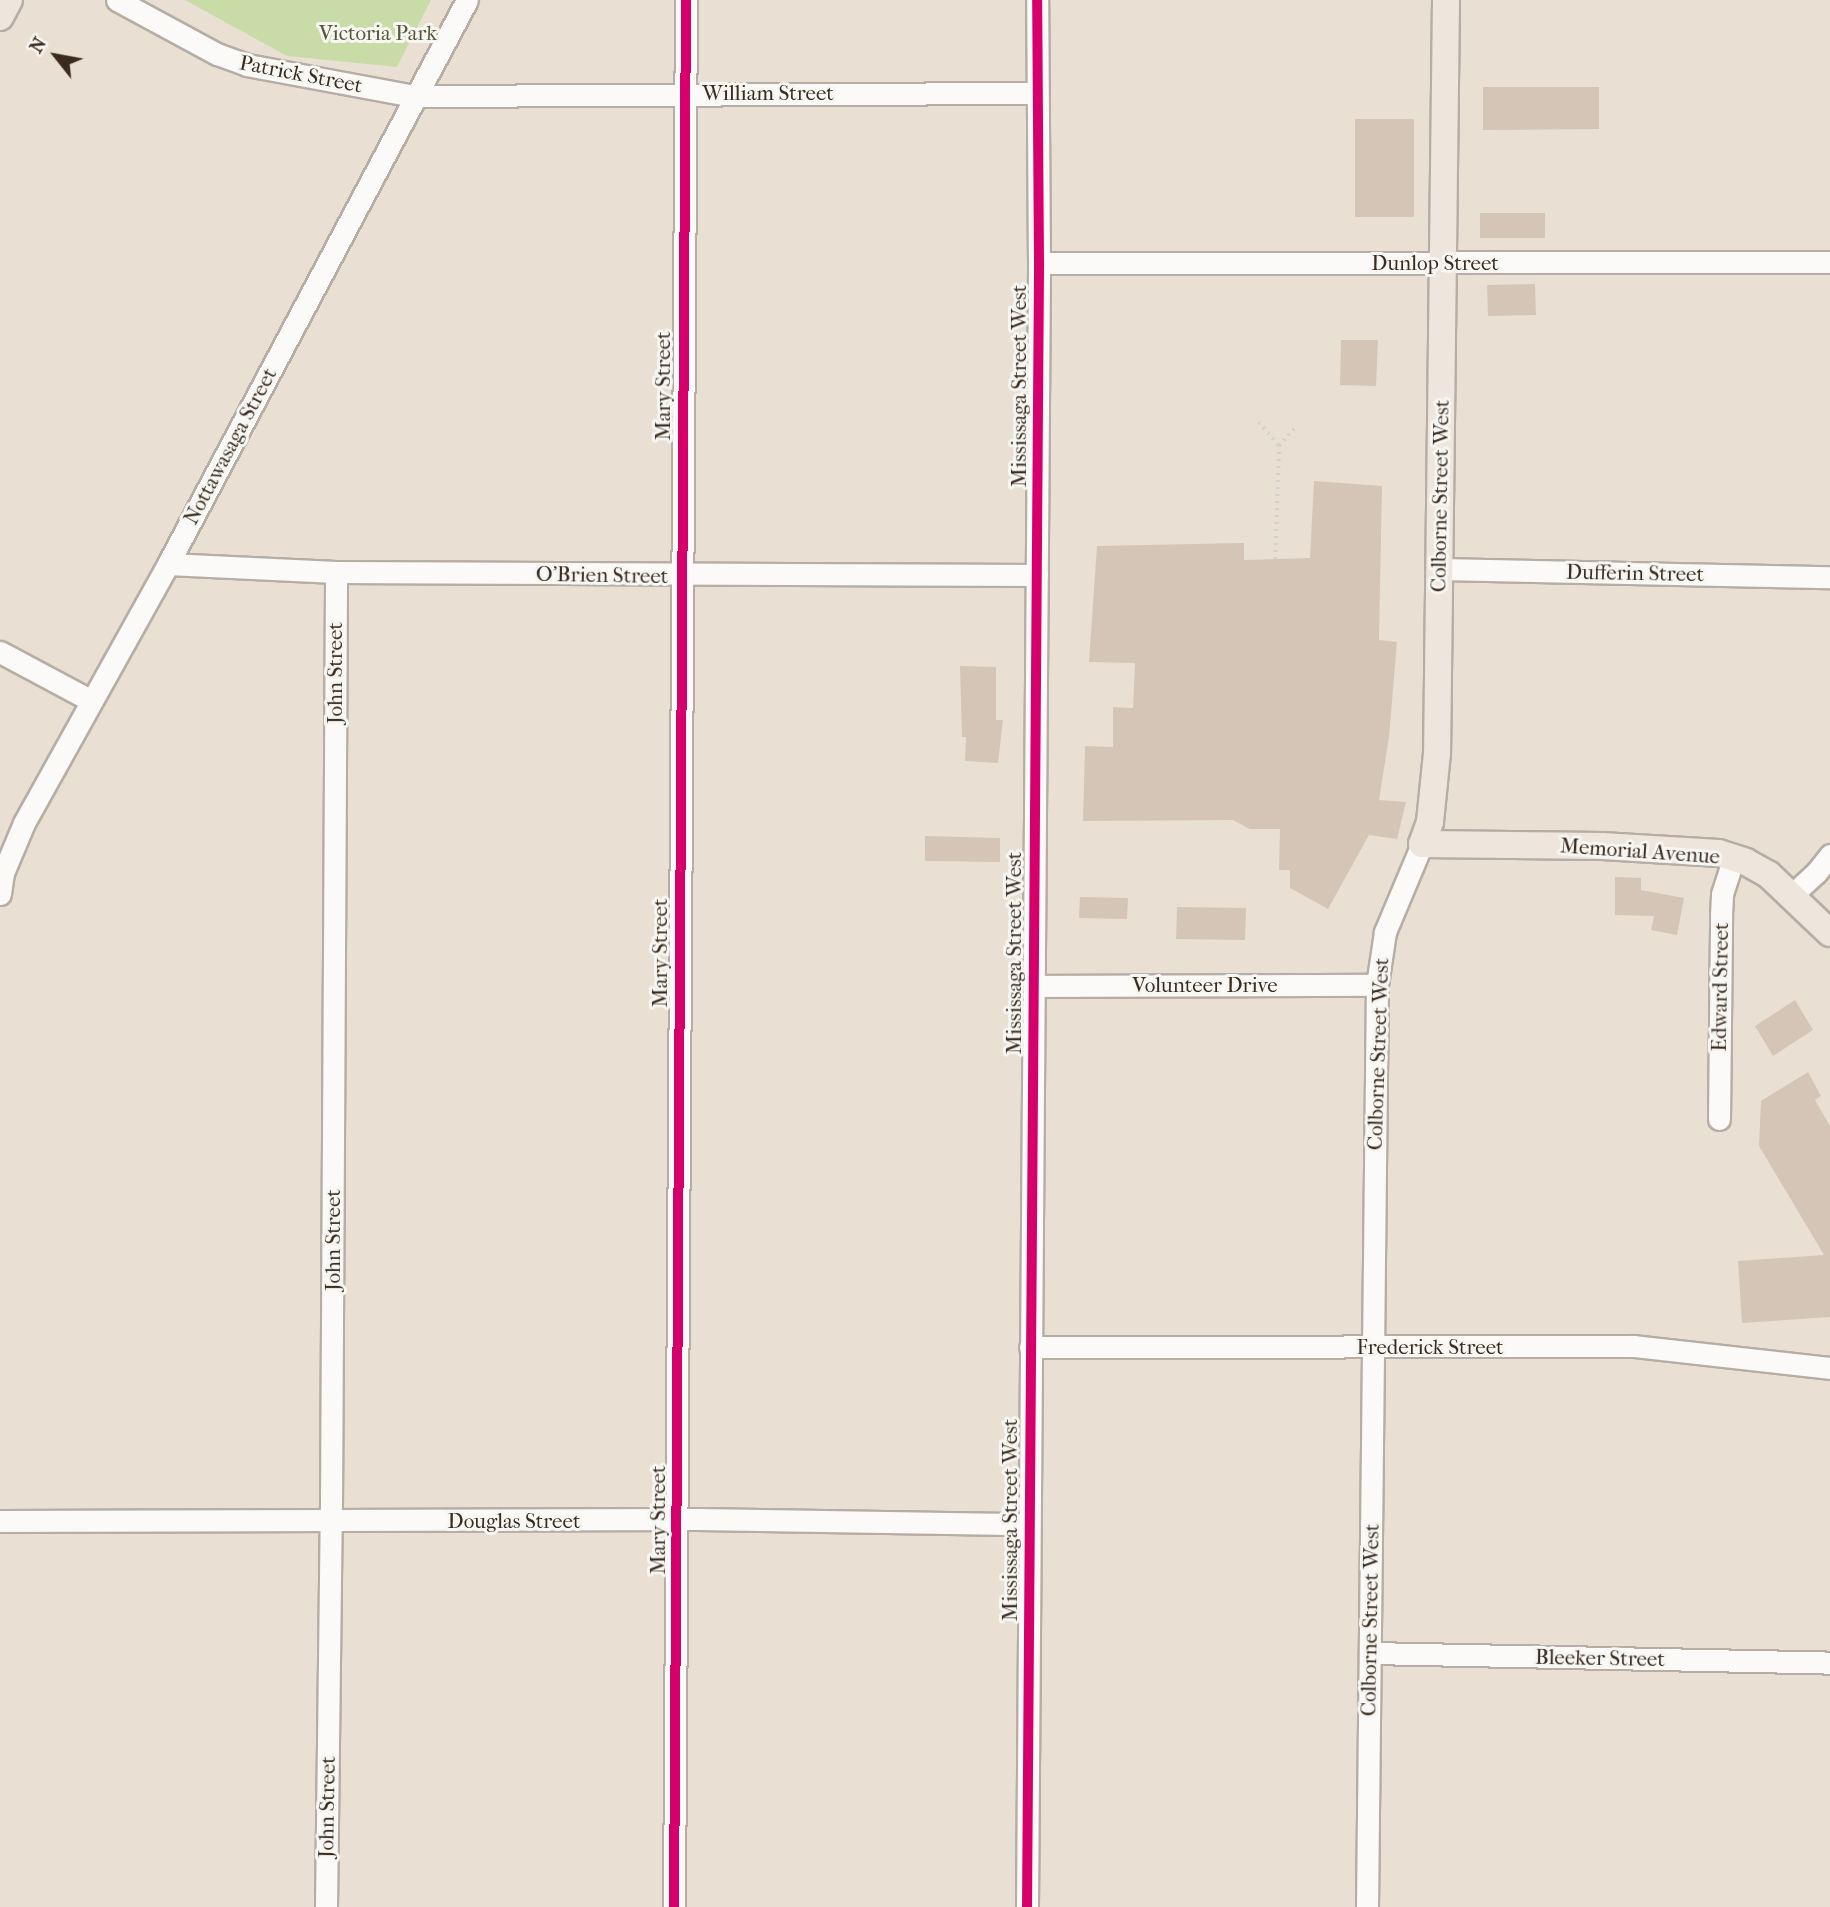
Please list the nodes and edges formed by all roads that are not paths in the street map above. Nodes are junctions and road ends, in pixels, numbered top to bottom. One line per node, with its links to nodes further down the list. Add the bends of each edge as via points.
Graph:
1 (9, 0): 7 (main road)
2 (117, 0): 10 (street, Patrick Street, via 239,63)
3 (467, 0): 10 (street, Nottawasaga Street)
4 (686, 0): 8 (street, Mary Street)
5 (1037, 0): 9 (street, Mississaga Street West)
6 (1446, 0): 13 (main road, Colborne Street West)
7 (0, 18)
8 (684, 92): 9 (street, William Street); 10 (street, William Street); 18 (street, Mary Street)
9 (1037, 93): 12 (street, Mississaga Street West)
10 (415, 96): 14 (street, Nottawasaga Street)
11 (1830, 262): 13 (street, Dunlop Street)
12 (1039, 263): 13 (street, Dunlop Street); 17 (street, Mississaga Street West)
13 (1444, 263): 15 (main road, Colborne Street West)
14 (167, 564): 16 (street, O'Brien Street); 21 (street, Nottawasaga Street)
15 (1439, 569): 19 (street, Dufferin Street); 22 (main road, Colborne Street West, via 1437,753 1430,822)
16 (336, 572): 18 (street, O'Brien Street); 36 (street, John Street)
17 (1037, 575): 18 (street, O'Brien Street); 28 (street, Mississaga Street West)
18 (680, 576): 34 (street, Mary Street)
19 (1830, 577)
20 (0, 652): 21 (street)
21 (90, 700): 25 (street, Nottawasaga Street, via 11,851)
22 (1422, 844): 24 (main road, Memorial Avenue, via 1705,850); 29 (street, Colborne Street West, via 1385,932)
23 (1830, 855): 26 (street)
24 (1734, 858): 26 (main road, Memorial Avenue, via 1769,876); 30 (street, Edward Street, via 1722,894)
25 (0, 894)
26 (1792, 895): 27 (main road, Memorial Avenue)
27 (1830, 933)
28 (1034, 985): 29 (street, Volunteer Drive); 31 (street, Mississaga Street West)
29 (1377, 985): 32 (street, Colborne Street West)
30 (1719, 1119)
31 (1030, 1347): 32 (street, Frederick Street); 37 (street, Mississaga Street West)
32 (1372, 1347): 33 (street, Frederick Street, via 1634,1346); 38 (street, Colborne Street West)
33 (1830, 1368)
34 (677, 1520): 36 (street, Douglas Street); 37 (street, Douglas Street); 41 (street, Mary Street)
35 (0, 1521): 36 (street, Douglas Street)
36 (331, 1522): 40 (street, John Street)
37 (1029, 1524): 42 (street, Mississaga Street West)
38 (1370, 1653): 39 (street, Bleeker Street); 43 (street, Colborne Street West)
39 (1830, 1663)
40 (326, 1907)
41 (674, 1907)
42 (1027, 1907)
43 (1367, 1907)

